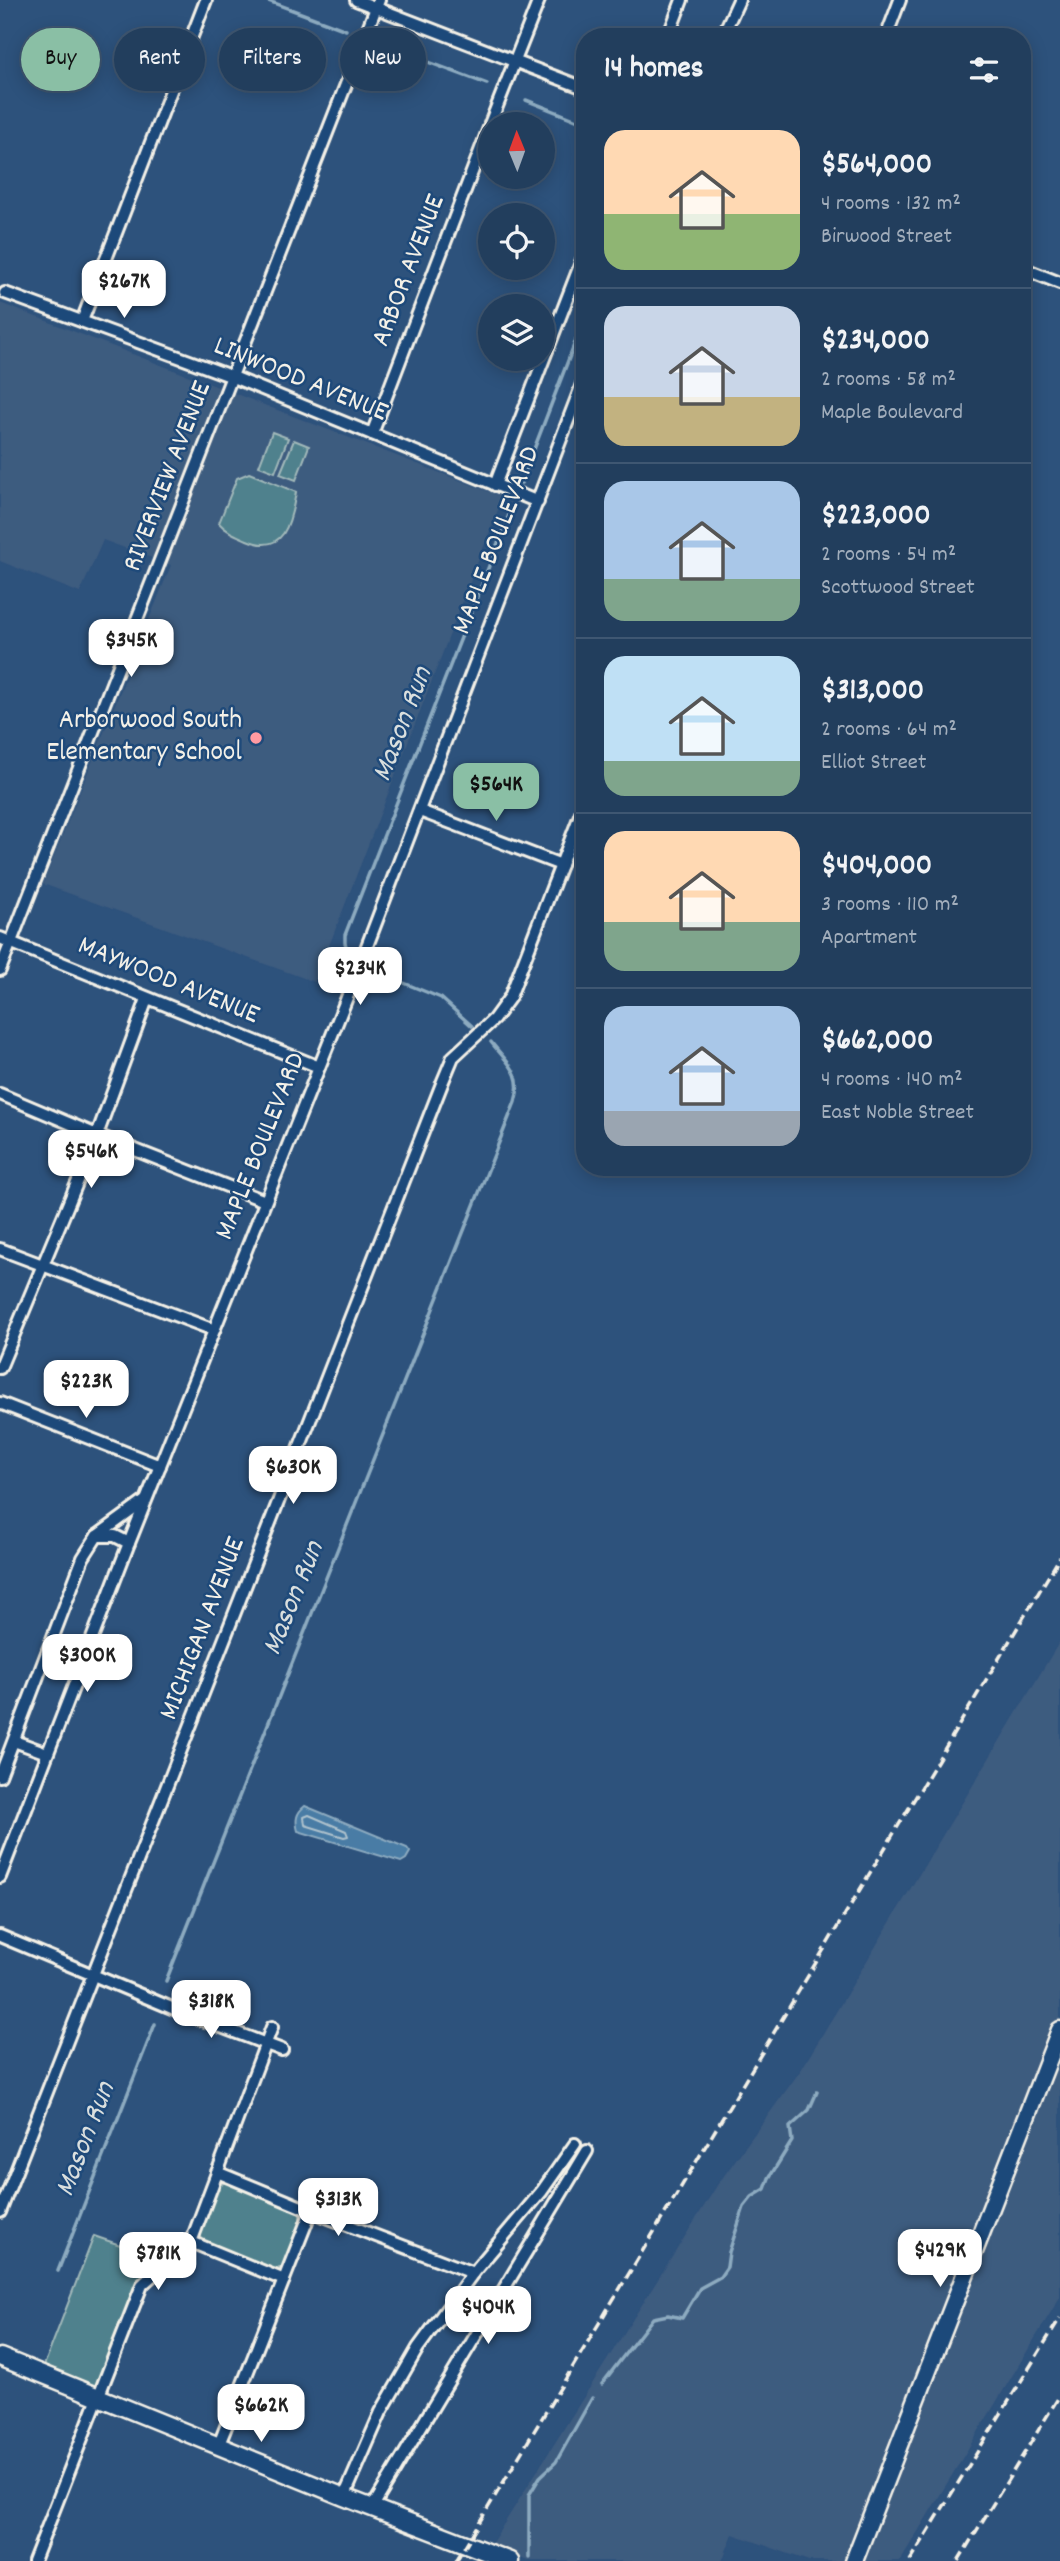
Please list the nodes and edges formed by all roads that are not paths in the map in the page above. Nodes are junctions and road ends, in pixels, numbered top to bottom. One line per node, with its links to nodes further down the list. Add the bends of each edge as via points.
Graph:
1 (206, 0): 19 (street)
2 (356, 0): 7 (street)
3 (539, 0): 11 (street, ARBOR AVENUE)
4 (682, 0): 8 (street)
5 (738, 0): 9 (street)
6 (900, 0): 10 (street)
7 (377, 3): 11 (street); 20 (street, RIVERVIEW AVENUE)
8 (671, 28)
9 (726, 28)
10 (889, 28)
11 (515, 61): 12 (street); 13 (street, ARBOR AVENUE)
12 (576, 85)
13 (495, 112)
14 (478, 156): 22 (street, ARBOR AVENUE)
15 (1031, 272): 17 (street)
16 (576, 276): 23 (street, MAPLE BOULEVARD)
17 (1060, 283)
18 (5, 293): 19 (street, LINWOOD AVENUE)
19 (82, 321): 20 (street, LINWOOD AVENUE)
20 (233, 377): 22 (street, LINWOOD AVENUE); 28 (street, RIVERVIEW AVENUE)
21 (576, 400): 24 (street, MAPLE BOULEVARD)
22 (372, 434): 23 (street, LINWOOD AVENUE)
23 (495, 485): 24 (street, LINWOOD AVENUE)
24 (538, 502): 25 (street, MAPLE BOULEVARD)
25 (420, 811): 27 (street); 31 (street, MAPLE BOULEVARD)
26 (576, 826): 27 (street, MICHIGAN AVENUE)
27 (561, 864): 49 (street, MICHIGAN AVENUE, via 510,997 494,1019 453,1057)
28 (5, 940): 29 (street, RIVERVIEW AVENUE); 30 (street, MAYWOOD AVENUE)
29 (0, 970)
30 (147, 999): 31 (street, MAYWOOD AVENUE); 33 (street)
31 (319, 1067): 34 (street, MAPLE BOULEVARD)
32 (0, 1094): 33 (street)
33 (97, 1135): 34 (street); 36 (street)
34 (265, 1201): 37 (street, MAPLE BOULEVARD)
35 (0, 1250): 36 (street)
36 (42, 1265): 37 (street); 38 (street)
37 (214, 1330): 40 (street, MAPLE BOULEVARD)
38 (0, 1368)
39 (0, 1403): 40 (street)
40 (160, 1466): 41 (street, MAPLE BOULEVARD)
41 (148, 1500): 42 (street); 43 (street, MAPLE BOULEVARD)
42 (97, 1536): 43 (street, via 115,1536); 44 (street, via 83,1558)
43 (129, 1543): 45 (street, MAPLE BOULEVARD)
44 (14, 1741): 45 (street); 46 (street)
45 (47, 1753): 47 (street, MAPLE BOULEVARD)
46 (0, 1776)
47 (0, 1877)
48 (0, 1936): 49 (street)
49 (93, 1975): 52 (street); 60 (street, MICHIGAN AVENUE)
50 (272, 2027): 52 (street)
51 (1060, 2030): 71 (main road)
52 (265, 2044): 53 (street); 58 (street)
53 (282, 2050)
54 (575, 2144): 56 (street)
55 (587, 2151): 57 (street)
56 (564, 2160): 57 (street); 62 (street)
57 (577, 2167): 68 (street)
58 (217, 2172): 59 (street); 61 (street)
59 (311, 2211): 62 (street); 63 (street)
60 (0, 2212)
61 (191, 2242): 63 (street); 65 (street, via 142,2285)
62 (472, 2273): 67 (street, via 397,2383)
63 (284, 2280): 66 (street)
64 (0, 2357): 65 (main road)
65 (98, 2396): 66 (main road); 69 (street)
66 (218, 2446): 67 (main road)
67 (344, 2497): 68 (main road)
68 (372, 2508): 70 (main road)
69 (34, 2561)
70 (510, 2561)
71 (854, 2561)

